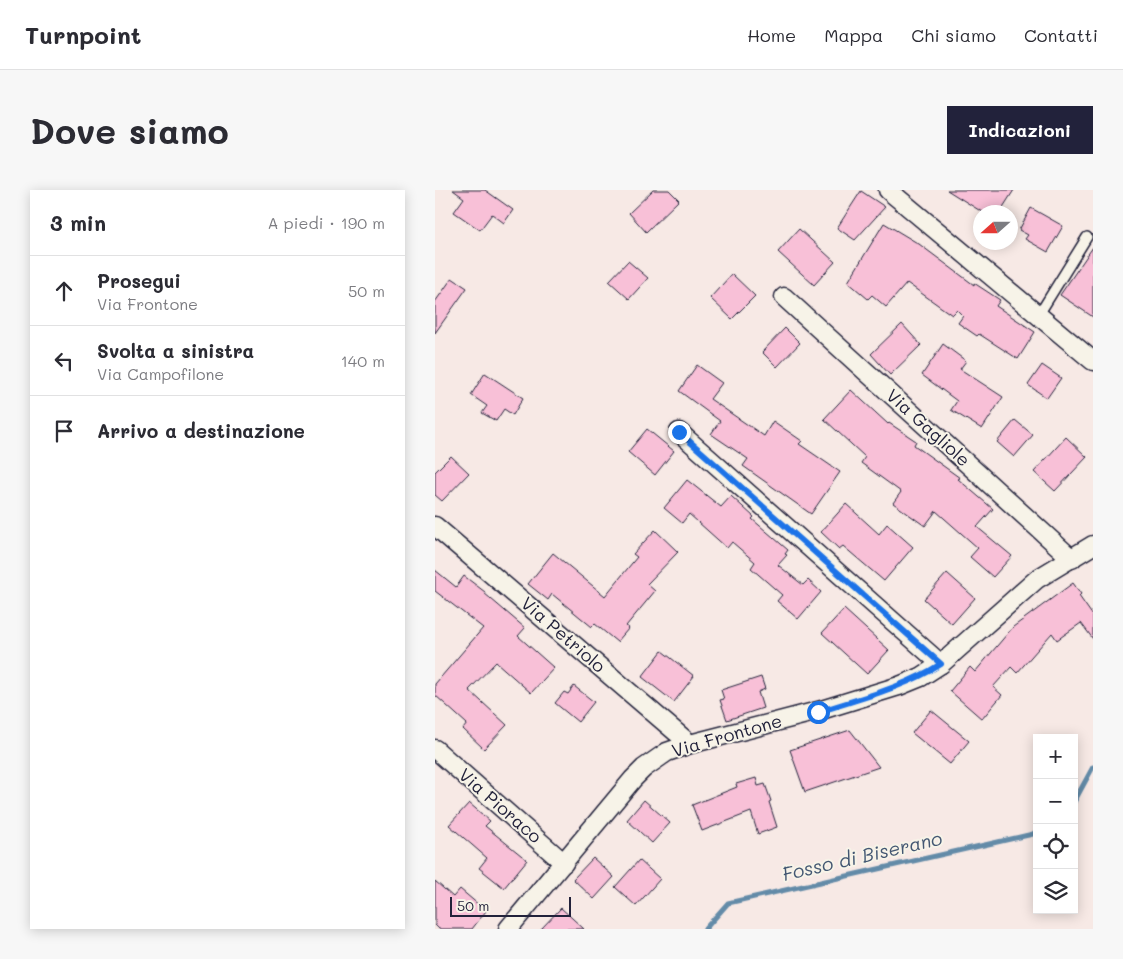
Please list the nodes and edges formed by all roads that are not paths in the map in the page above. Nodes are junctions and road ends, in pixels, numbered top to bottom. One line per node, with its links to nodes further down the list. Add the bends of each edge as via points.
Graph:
1 (888, 190): 4 (street)
2 (1087, 237): 4 (lane)
3 (784, 297): 9 (street, Via Gagliole)
4 (1038, 316): 5 (street)
5 (1093, 361)
6 (679, 432): 10 (street)
7 (435, 526): 11 (street, Via Petriolo)
8 (1093, 545): 9 (street, Via Frontone)
9 (1071, 560): 10 (street, Via Frontone, via 1037,579)
10 (941, 664): 11 (street, Via Frontone, via 899,686 818,712)
11 (690, 744): 13 (street, Via Frontone, via 667,752 644,768)
12 (435, 749): 13 (street, Via Pioraco)
13 (564, 863): 14 (street, Via Frontone)
14 (508, 929)

